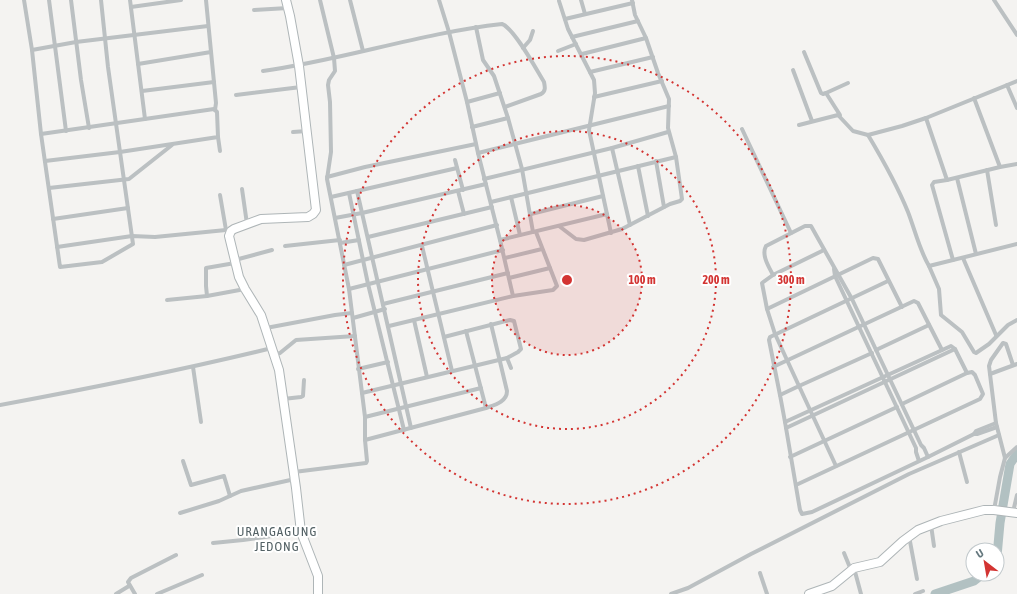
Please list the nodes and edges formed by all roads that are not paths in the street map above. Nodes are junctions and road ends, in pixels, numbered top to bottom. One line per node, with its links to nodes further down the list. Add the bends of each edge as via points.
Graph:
1 (24, 0): 34 (street)
2 (49, 0): 32 (street)
3 (71, 0): 30 (street)
4 (101, 0): 29 (street)
5 (130, 0): 16 (street)
6 (181, 0): 16 (street)
7 (206, 0): 21 (street)
8 (320, 0): 41 (street)
9 (350, 0): 36 (street)
10 (581, 0): 18 (street)
11 (994, 0): 26 (street)
12 (440, 1): 24 (street)
13 (559, 1): 19 (street)
14 (633, 1): 18 (street); 20 (street)
15 (287, 4): 17 (street); 43 (street)
16 (131, 7): 25 (street)
17 (254, 10)
18 (585, 14): 19 (street)
19 (565, 19): 27 (street)
20 (638, 21): 27 (street); 28 (street)
21 (208, 26): 25 (street); 37 (street)
22 (476, 27): 24 (street); 33 (street, via 505,25); 54 (street, via 483,60 492,72)
23 (534, 31): 33 (street)
24 (449, 32): 36 (street); 59 (street)
25 (134, 35): 29 (street); 42 (street)
26 (1017, 35)
27 (572, 37): 31 (street)
28 (646, 38): 39 (street); 40 (street)
29 (105, 39): 30 (street); 69 (street)
30 (76, 42): 32 (street); 73 (street)
31 (576, 44): 35 (street); 39 (street)
32 (55, 46): 34 (street); 75 (street)
33 (523, 48): 61 (street, via 544,82 545,91)
34 (32, 50): 79 (street)
35 (558, 50)
36 (363, 51): 41 (street)
37 (211, 52): 42 (street); 49 (street)
38 (804, 52): 55 (street, via 821,93)
39 (582, 54): 46 (street)
40 (653, 57): 46 (street); 47 (street)
41 (334, 58): 43 (street); 102 (street, via 335,71 328,81 331,152)
42 (138, 64): 53 (street)
43 (299, 66): 45 (street); 52 (street)
44 (793, 70): 68 (street)
45 (263, 71)
46 (590, 72): 57 (street, via 595,84)
47 (662, 81): 57 (street); 60 (street, via 669,98)
48 (1017, 81): 51 (street)
49 (214, 82): 53 (street); 63 (street)
50 (848, 83): 55 (street)
51 (1007, 85): 58 (street); 62 (street)
52 (301, 87): 56 (street); 76 (street)
53 (142, 91): 67 (street)
54 (500, 93): 59 (street); 61 (street)
55 (826, 93): 64 (street)
56 (236, 95)
57 (594, 97): 71 (street)
58 (974, 98): 66 (street); 96 (street)
59 (467, 102): 72 (street)
60 (669, 106): 71 (street); 78 (street)
61 (505, 107): 65 (street)
62 (1017, 108)
63 (215, 110): 67 (street); 81 (street)
64 (840, 115): 68 (street); 80 (street, via 853,131)
65 (508, 118): 72 (street); 84 (street)
66 (926, 118): 80 (street); 106 (street)
67 (145, 119): 69 (street)
68 (812, 121): 70 (street)
69 (116, 123): 73 (street); 87 (street)
70 (799, 125)
71 (589, 126): 84 (street); 89 (street)
72 (472, 127): 83 (street)
73 (89, 128): 75 (street)
74 (742, 129): 138 (street)
75 (66, 131): 79 (street)
76 (307, 131): 77 (street); 130 (street, via 315,212 308,216 261,219)
77 (293, 132)
78 (668, 132): 85 (street); 90 (street)
79 (41, 134): 92 (street)
80 (868, 135): 161 (street, via 896,185)
81 (218, 136): 82 (street); 86 (street)
82 (172, 144): 87 (street); 105 (street, via 129,179)
83 (476, 144): 88 (street); 102 (street)
84 (516, 144): 88 (street); 98 (street)
85 (612, 148): 89 (street); 100 (street)
86 (220, 151)
87 (120, 152): 92 (street); 105 (street)
88 (478, 153): 104 (street)
89 (594, 153): 98 (street); 101 (street)
90 (676, 157): 93 (street); 120 (street, via 682,199)
91 (455, 160): 97 (street)
92 (45, 161): 108 (street)
93 (656, 161): 95 (street); 120 (street)
94 (1017, 164): 96 (street)
95 (638, 166): 100 (street); 127 (street)
96 (1000, 167): 99 (street)
97 (457, 168): 110 (street); 111 (street)
98 (522, 169): 104 (street); 114 (street)
99 (987, 170): 103 (street); 133 (street)
100 (618, 171): 101 (street); 132 (street)
101 (599, 176): 114 (street); 116 (street)
102 (327, 177): 117 (street)
103 (957, 178): 106 (street); 153 (street)
104 (484, 179): 107 (street)
105 (124, 180): 108 (street); 121 (street)
106 (947, 180): 157 (street, via 934,182 932,185)
107 (486, 184): 110 (street); 119 (street)
108 (48, 188): 128 (street)
109 (242, 189): 130 (street)
110 (463, 190): 112 (street)
111 (357, 191): 113 (street); 122 (street)
112 (458, 191): 122 (street); 123 (street)
113 (349, 193): 117 (street); 126 (street)
114 (527, 194): 118 (street); 124 (street)
115 (220, 195): 135 (street)
116 (603, 196): 124 (street); 125 (street)
117 (331, 197): 129 (street)
118 (511, 197): 119 (street); 139 (street)
119 (491, 204): 123 (street); 131 (street)
120 (664, 207): 127 (street)
121 (128, 208): 128 (street); 140 (street)
122 (362, 213): 126 (street); 141 (street)
123 (464, 214): 141 (street)
124 (531, 214): 136 (street)
125 (607, 214): 134 (street); 137 (street)
126 (353, 215): 129 (street); 142 (street)
127 (648, 216): 132 (street)
128 (53, 218): 148 (street)
129 (335, 218): 144 (street)
130 (247, 224): 135 (street)
131 (497, 225): 143 (street); 147 (street)
132 (630, 225): 137 (street)
133 (996, 225)
134 (559, 226): 136 (street); 137 (street, via 581,240)
135 (228, 232): 140 (street); 159 (street)
136 (535, 232): 139 (street); 149 (street)
137 (611, 233)
138 (791, 233): 152 (street, via 811,226); 165 (street, via 770,243 764,251)
139 (520, 235): 143 (street)
140 (132, 236): 148 (street); 148 (street, via 133,244 102,262 60,267)
141 (368, 237): 156 (street)
142 (359, 240): 144 (street); 158 (street)
143 (500, 240): 151 (street)
144 (340, 242): 146 (street); 160 (street)
145 (1017, 244): 153 (street)
146 (285, 246)
147 (422, 246): 156 (street); 162 (street)
148 (57, 247)
149 (542, 249): 154 (street); 163 (street)
150 (272, 250): 159 (street)
151 (503, 250): 154 (street); 162 (street)
152 (824, 250): 165 (street); 166 (street)
153 (976, 254): 155 (street)
154 (505, 258): 164 (street)
155 (963, 258): 157 (street); 194 (street)
156 (372, 259): 158 (street); 168 (street)
157 (953, 260): 161 (street)
158 (363, 261): 160 (street); 170 (street)
159 (235, 262): 171 (street); 174 (street, via 206,268)
160 (344, 265): 172 (street)
161 (929, 266): 194 (street, via 940,290 941,315 962,332 972,351 979,352)
162 (427, 268): 168 (street); 173 (street)
163 (550, 268): 167 (street); 175 (street, via 557,284 556,288)
164 (508, 273): 167 (street); 173 (street)
165 (773, 275): 181 (street, via 762,283)
166 (837, 275): 169 (street, via 876,258); 177 (street); 181 (street)
167 (509, 278): 175 (street)
168 (378, 281): 170 (street); 178 (street)
169 (888, 281): 177 (street); 179 (street)
170 (368, 284): 172 (street); 182 (street)
171 (245, 289): 174 (street); 191 (street, via 258,308)
172 (349, 289): 184 (street)
173 (433, 292): 178 (street); 183 (street)
174 (208, 296): 176 (street)
175 (513, 296): 183 (street)
176 (167, 300)
177 (850, 300): 190 (street); 193 (street)
178 (384, 304): 180 (street)
179 (902, 306): 188 (street, via 916,301); 190 (street)
180 (385, 309): 182 (street); 189 (street)
181 (767, 309): 193 (street)
182 (375, 312): 184 (street); 204 (street)
183 (438, 314): 185 (street); 196 (street)
184 (352, 315): 191 (street, via 335,315); 195 (street)
185 (414, 320): 189 (street); 214 (street)
186 (1017, 320): 194 (street)
187 (491, 324): 192 (street); 201 (street, via 510,320 515,322 521,349); 202 (street)
188 (929, 325): 198 (street); 200 (street)
189 (389, 326): 218 (street)
190 (862, 326): 200 (street); 203 (street)
191 (266, 328): 199 (street)
192 (466, 331): 196 (street); 206 (street)
193 (775, 334): 203 (street); 208 (street, via 769,340)
194 (996, 335)
195 (355, 336): 199 (street, via 296,340 280,353); 210 (street)
196 (444, 337): 211 (street)
197 (955, 349): 198 (street, via 950,346); 212 (street); 215 (street)
198 (942, 350): 215 (street)
199 (273, 351): 207 (street); 224 (street)
200 (874, 352): 215 (street); 217 (street); 220 (street)
201 (507, 358): 202 (street); 209 (street)
202 (500, 360): 206 (street); 230 (street, via 507,394 499,403)
203 (788, 360): 208 (street); 220 (street)
204 (388, 362): 210 (street); 219 (street)
205 (1015, 364): 213 (street); 213 (street, via 1006,344 1003,343 990,363)
206 (475, 365): 211 (street); 221 (street)
207 (193, 367): 226 (street); 233 (street)
208 (773, 367): 223 (street)
209 (510, 368)
210 (358, 369): 222 (street)
211 (452, 371): 214 (street)
212 (967, 373): 225 (street); 239 (street, via 972,372 975,375 983,394 980,400)
213 (990, 374): 235 (street)
214 (427, 377): 218 (street)
215 (889, 378): 217 (street); 225 (street)
216 (304, 380): 224 (street, via 303,396)
217 (884, 380): 228 (street); 231 (street)
218 (402, 383): 219 (street); 227 (street)
219 (394, 385): 222 (street); 229 (street)
220 (799, 386): 223 (street); 231 (street)
221 (481, 388): 227 (street); 230 (street)
222 (362, 394): 232 (street)
223 (780, 395): 234 (street)
224 (283, 399): 254 (street)
225 (902, 404): 239 (street)
226 (0, 405)
227 (406, 406): 229 (street); 236 (street)
228 (897, 407): 240 (street); 243 (street)
229 (399, 408): 232 (street); 238 (street)
230 (486, 408): 236 (street)
231 (811, 413): 234 (street); 237 (street); 243 (street)
232 (365, 417): 242 (street)
233 (201, 422)
234 (785, 422): 237 (street)
235 (997, 425): 241 (street); 249 (street)
236 (411, 428): 238 (street)
237 (786, 428): 248 (street)
238 (404, 430): 242 (street)
239 (914, 430): 240 (street); 244 (street)
240 (909, 433): 246 (street); 253 (street)
241 (999, 435): 247 (street); 250 (street)
242 (365, 441): 254 (street, via 367,461 363,464)
243 (824, 441): 248 (street); 253 (street)
244 (921, 446): 246 (street); 249 (street)
245 (1017, 447): 250 (street)
246 (916, 448): 252 (street)
247 (959, 452): 255 (street); 280 (street, via 909,474 688,588)
248 (790, 457): 256 (street)
249 (928, 457): 252 (street)
250 (1005, 458): 259 (street)
251 (183, 461): 258 (street, via 191,485 224,476)
252 (920, 461): 256 (street, via 805,514 800,510)
253 (836, 466): 256 (street)
254 (294, 476): 258 (street); 263 (street)
255 (967, 482)
256 (796, 485)
257 (1017, 495): 260 (street)
258 (230, 496): 261 (street)
259 (995, 510): 260 (street); 262 (street, via 980,511)
260 (1014, 512)
261 (180, 513)
262 (931, 525): 264 (street); 266 (street)
263 (301, 532): 265 (street); 279 (street, via 318,576)
264 (909, 536): 269 (street, via 880,562); 272 (street)
265 (213, 543)
266 (934, 546)
267 (844, 553): 269 (street)
268 (176, 555): 273 (street, via 131,578)
269 (853, 569): 282 (street, via 832,586); 283 (street)
270 (760, 573): 281 (street)
271 (202, 575): 275 (street)
272 (917, 579)
273 (129, 586): 276 (street); 277 (street)
274 (923, 591): 284 (street)
275 (169, 592): 278 (street)
276 (116, 594)
277 (135, 594)
278 (157, 594)
279 (318, 594)
280 (671, 594)
281 (767, 594)
282 (809, 594)
283 (861, 594)
284 (915, 594)

